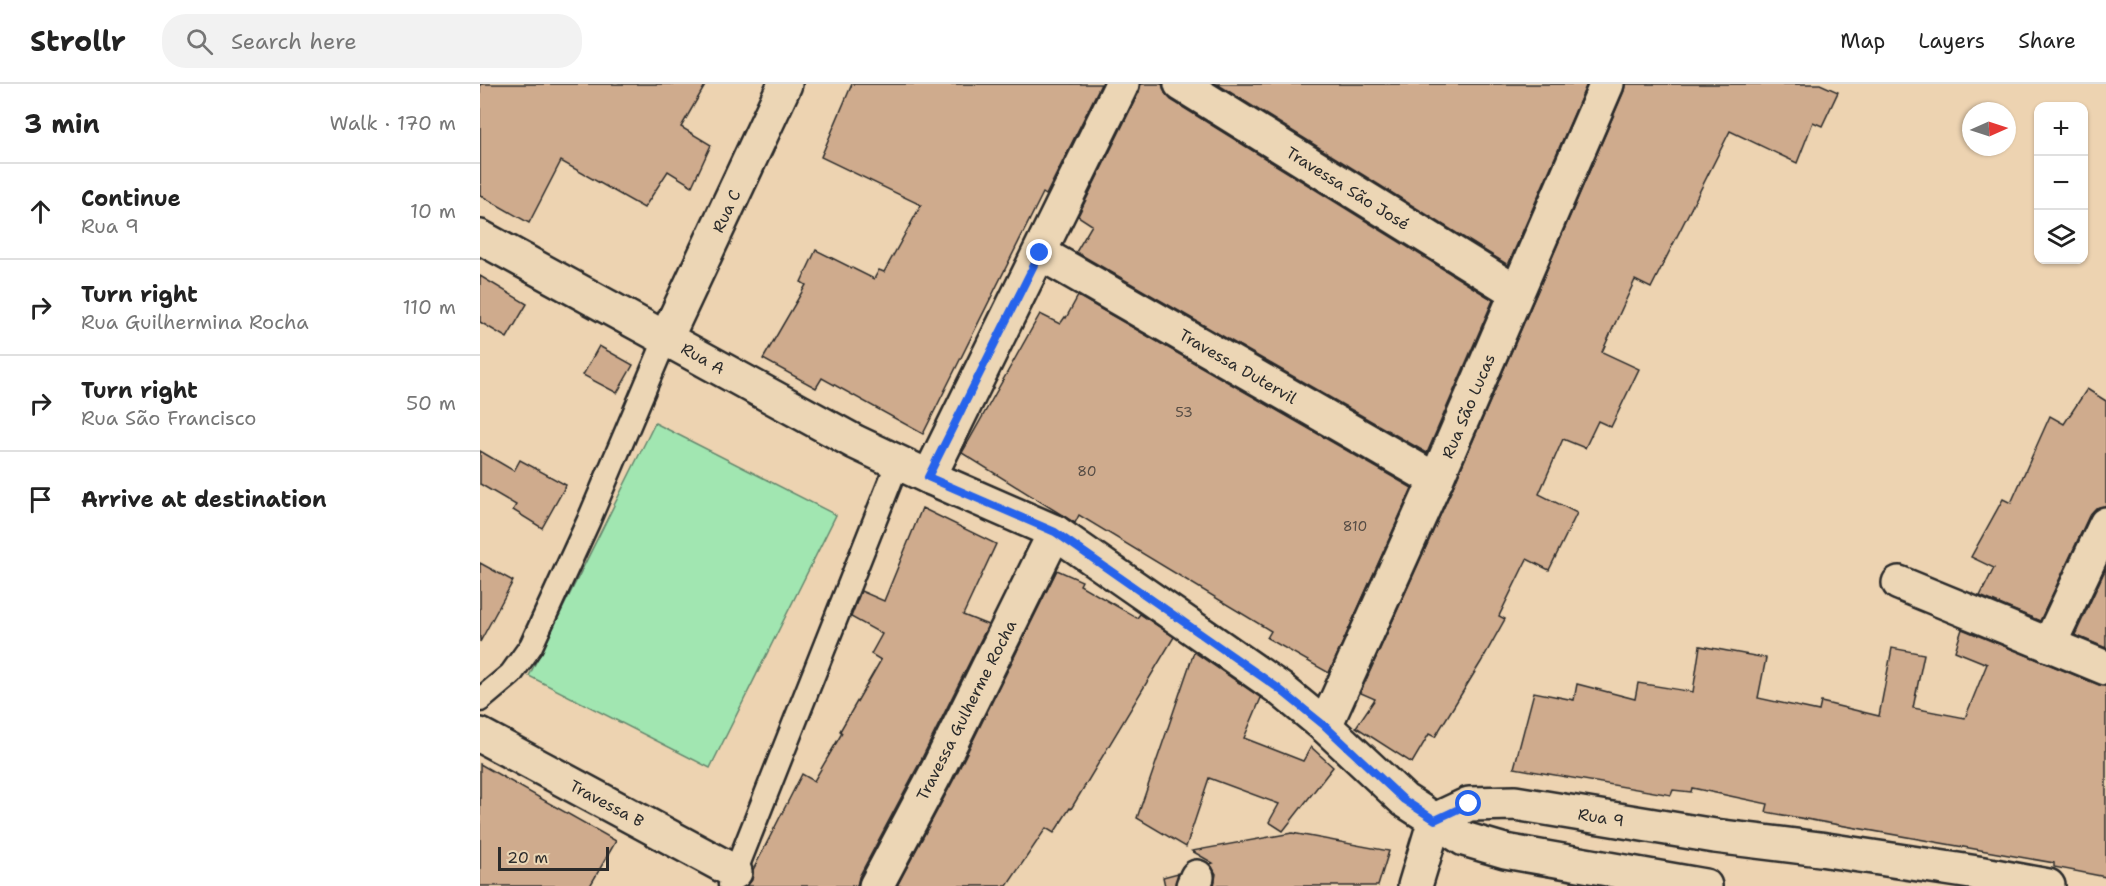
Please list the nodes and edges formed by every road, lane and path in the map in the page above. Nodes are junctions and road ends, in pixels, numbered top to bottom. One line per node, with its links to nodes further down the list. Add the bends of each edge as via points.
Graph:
1 (785, 84): 8 (street, Rua C)
2 (1122, 84): 6 (street)
3 (1181, 84): 7 (street, Travessa São José)
4 (1607, 84): 7 (street, Rua São Lucas)
5 (480, 237): 8 (street, Rua A)
6 (1040, 253): 10 (street); 11 (street, Travessa Dutervil)
7 (1516, 292): 11 (street, Rua São Lucas)
8 (666, 338): 9 (street, Rua A); 17 (lane, via 531,646 511,674)
9 (898, 462): 10 (street, Rua A); 21 (lane)
10 (928, 477): 13 (street, Rua A)
11 (1436, 480): 18 (street, Rua São Lucas)
12 (2106, 524): 15 (street)
13 (1055, 532): 18 (street, Rua A, via 1278,688); 22 (street, Travessa Gulherme Rocha)
14 (1899, 583): 15 (street)
15 (2049, 645): 16 (street)
16 (2106, 668)
17 (480, 700)
18 (1325, 726): 20 (street, Rua A, via 1397,793)
19 (480, 735): 21 (street, Travessa B)
20 (1435, 820): 23 (street); 24 (street, via 1464,839 1505,851); 25 (street, Rua 9, via 1469,804 1515,803)
21 (732, 879)
22 (876, 886)
23 (1415, 886)
24 (1705, 886)
25 (2048, 886)

